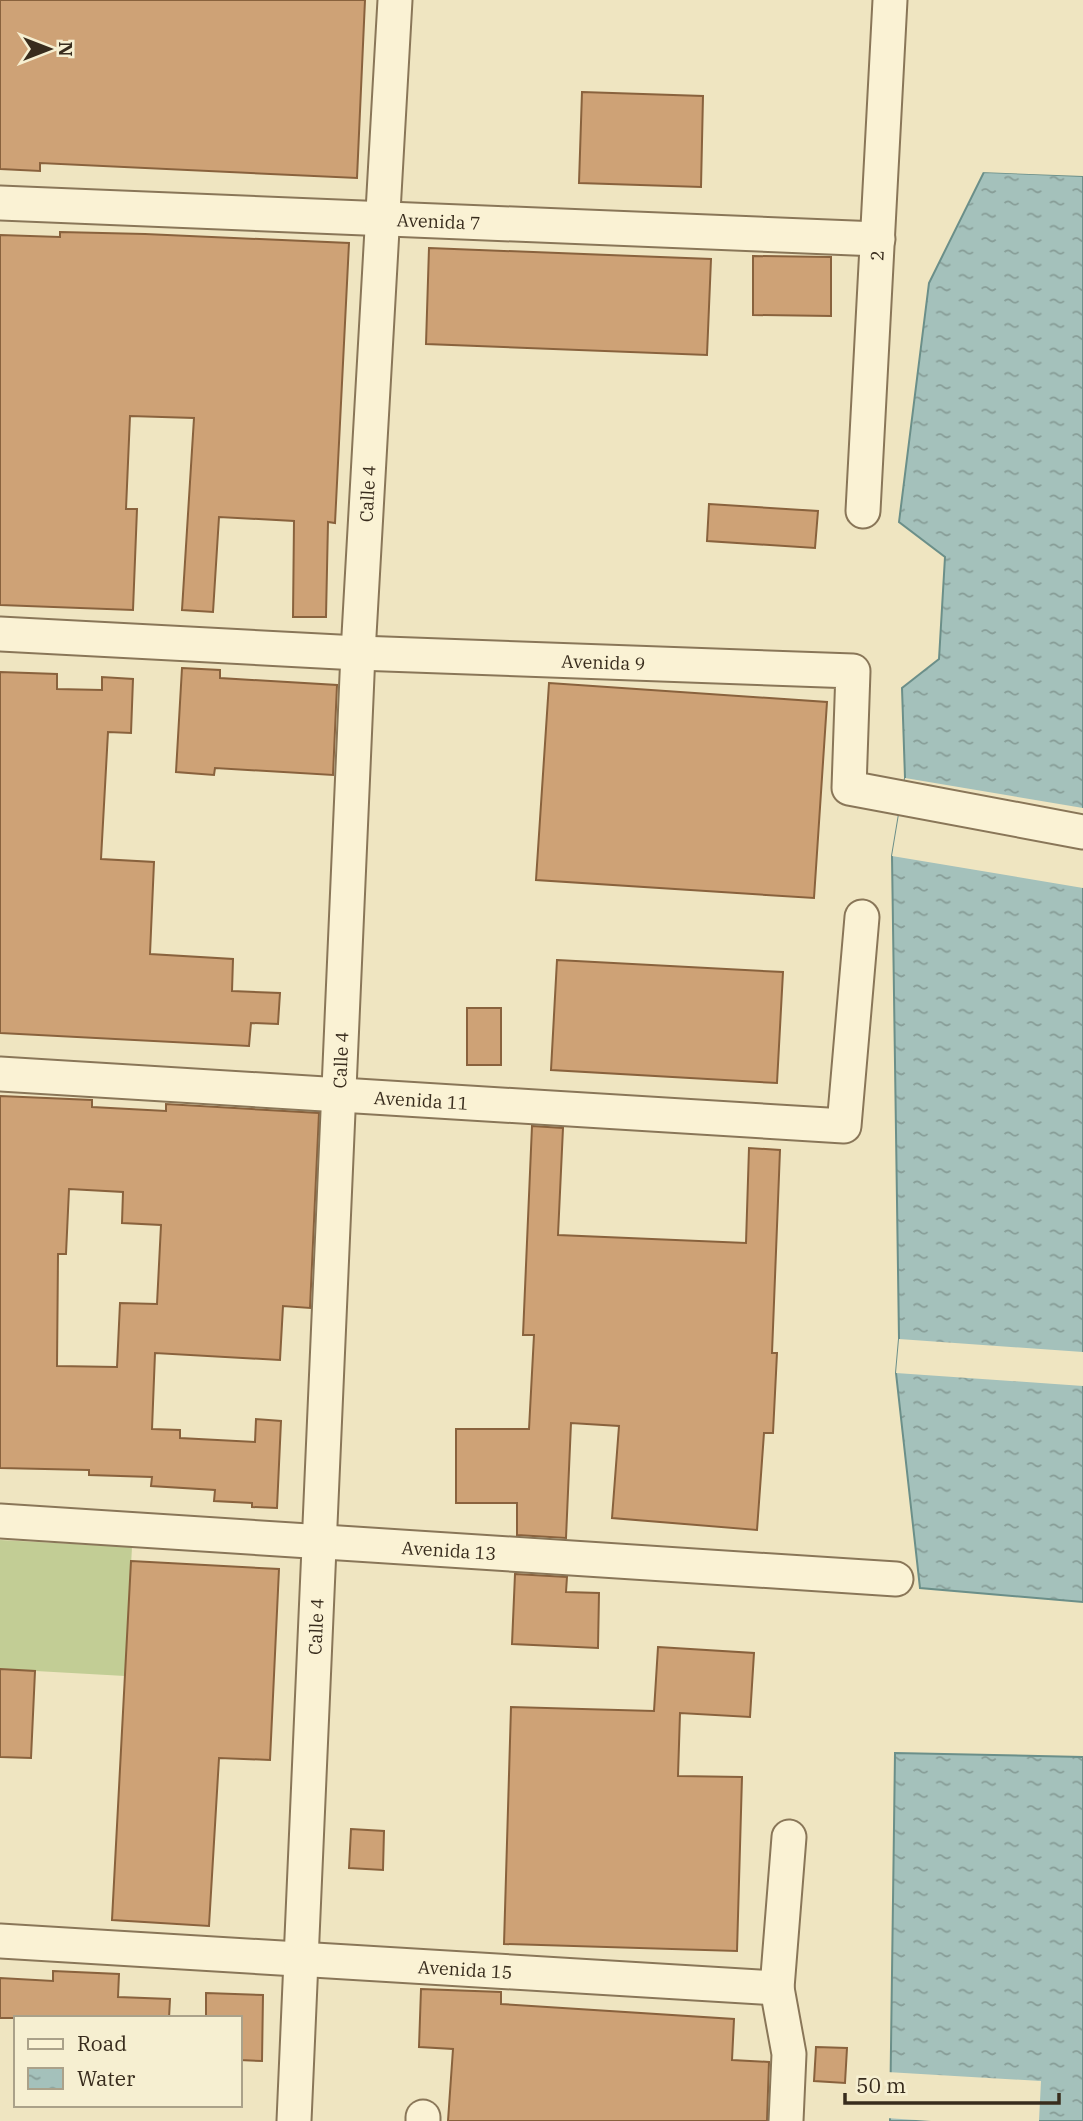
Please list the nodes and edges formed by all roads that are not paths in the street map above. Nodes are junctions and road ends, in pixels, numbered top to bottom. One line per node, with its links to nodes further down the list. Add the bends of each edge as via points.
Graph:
1 (396, 0): 4 (street, Calle 4)
2 (890, 0): 5 (street, 2)
3 (0, 203): 4 (street, Avenida 7)
4 (383, 219): 5 (street, Avenida 7); 8 (street, Calle 4)
5 (878, 239): 6 (street, 2)
6 (863, 511)
7 (0, 634): 8 (street, Avenida 9)
8 (358, 653): 9 (street, Avenida 9, via 853,671 849,788); 12 (street, Calle 4)
9 (1083, 832)
10 (862, 917): 12 (street, Avenida 11, via 844,1126)
11 (0, 1074): 12 (street, Avenida 11)
12 (339, 1094): 14 (street, Calle 4)
13 (0, 1521): 14 (street, Avenida 13)
14 (319, 1541): 15 (street, Avenida 13); 18 (street, Calle 4)
15 (896, 1579)
16 (789, 1837): 19 (street)
17 (0, 1941): 18 (street, Avenida 15)
18 (301, 1959): 19 (street, Avenida 15); 20 (street, Calle 4)
19 (777, 1988): 21 (street, via 789,2054)
20 (294, 2121)
21 (786, 2121)

